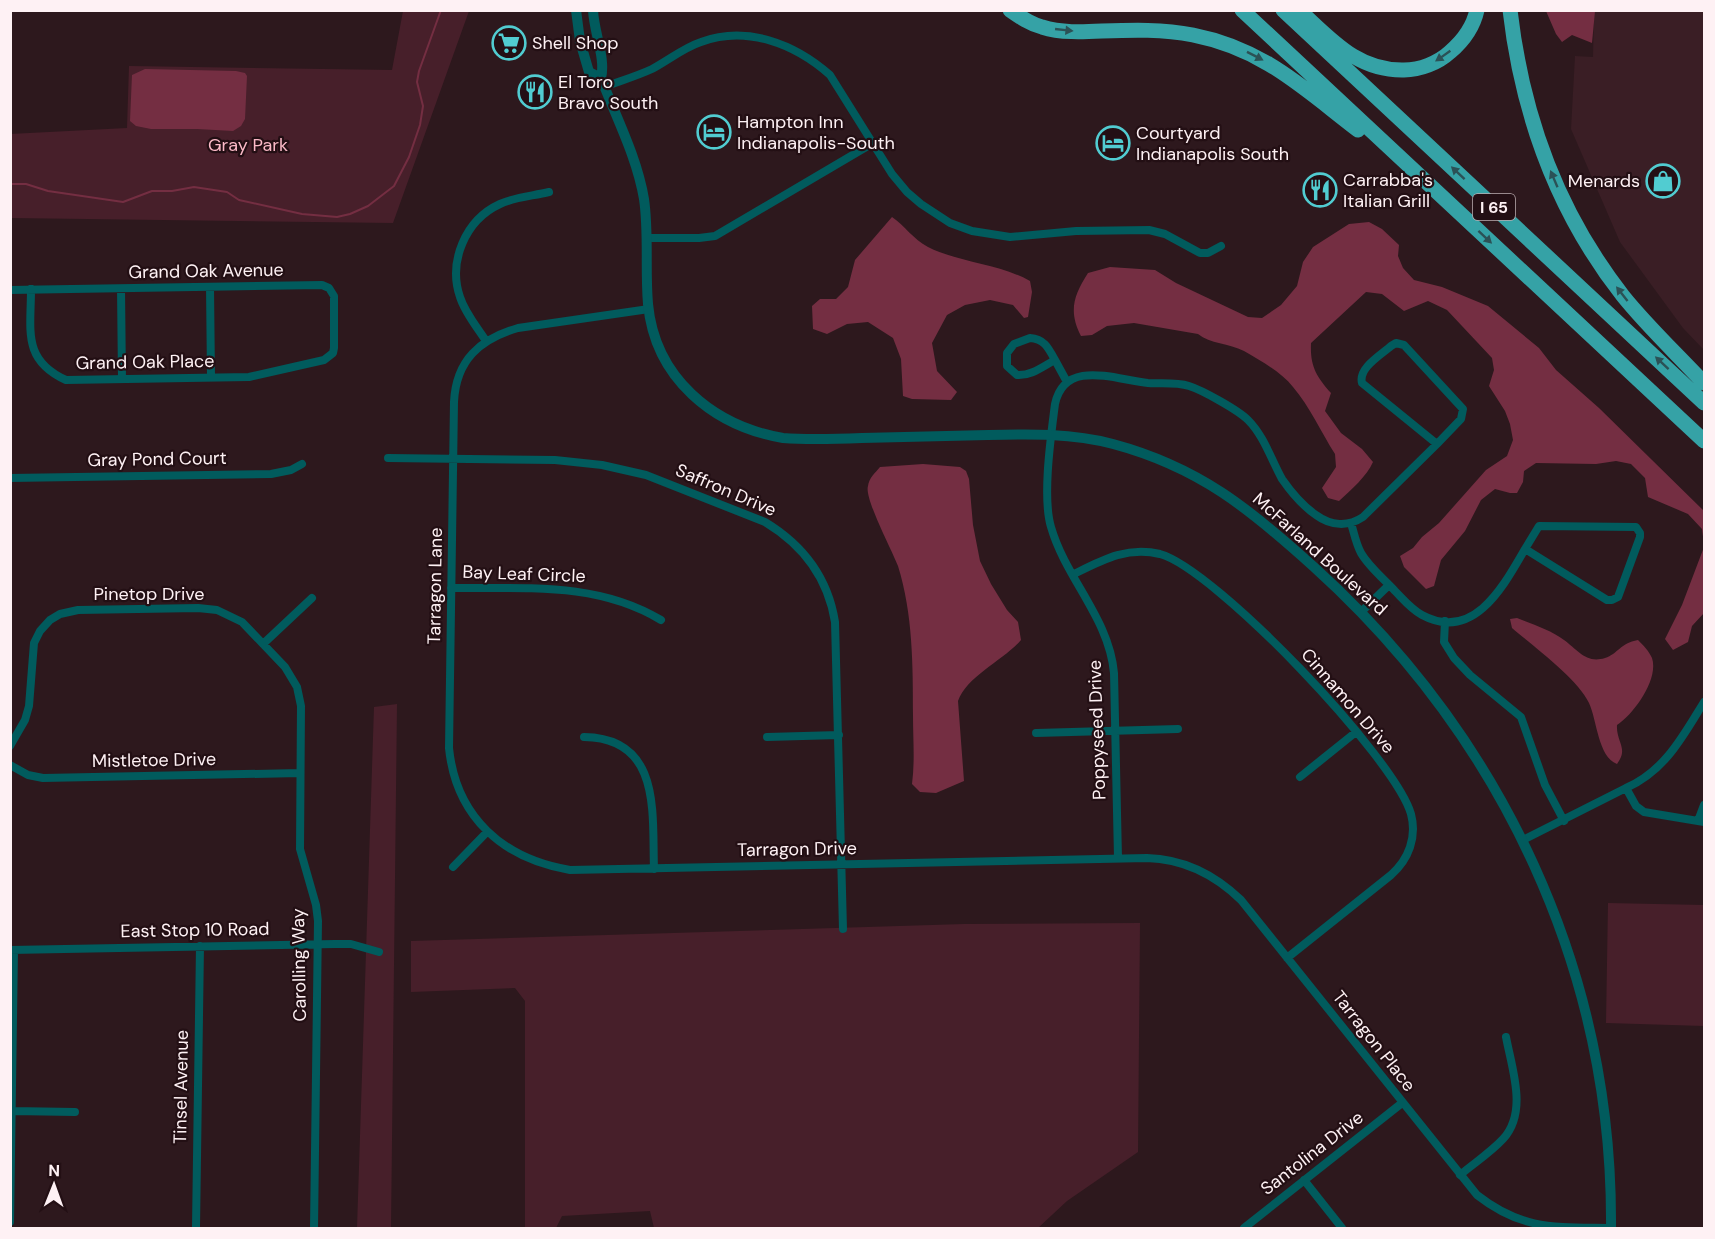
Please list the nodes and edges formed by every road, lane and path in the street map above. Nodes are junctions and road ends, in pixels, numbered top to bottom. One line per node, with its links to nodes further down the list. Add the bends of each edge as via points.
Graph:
1 (576, 10): 9 (street, McFarland Boulevard, via 589,72)
2 (593, 10): 9 (street, McFarland Boulevard, via 604,66)
3 (1010, 10): 11 (highway, one-way to 11, via 1043,28 1179,33 1247,52 1294,80)
4 (1242, 10): 11 (highway, I 65)
5 (1283, 10): 27 (highway, I 65, one-way to 5)
6 (1299, 10): 7 (highway, one-way to 6, via 1471,28 1445,57 1417,69 1390,70 1362,62 1342,49)
7 (1477, 10)
8 (1510, 10): 26 (highway, one-way to 8, via 1623,295 1571,214 1531,117)
9 (603, 82): 10 (street, via 647,71 703,41 741,36 775,41 816,62 830,75); 13 (street, McFarland Boulevard, via 639,176)
10 (873, 143): 13 (street, via 715,236); 14 (street, via 892,174 919,202 937,216 972,231 1010,237 1149,230 1200,253)
11 (1427, 183): 29 (highway, I 65, one-way to 29)
12 (549, 192): 20 (street, via 498,205 479,218 464,240 457,261 458,288 464,306)
13 (646, 238): 19 (street, McFarland Boulevard)
14 (1221, 246)
15 (210, 287): 17 (street, Grand Oak Avenue); 21 (street, Grand Oak Avenue, via 326,286 334,299 334,348); 23 (street)
16 (32, 289): 17 (street, Grand Oak Avenue); 18 (street, Grand Oak Avenue); 24 (street, Grand Oak Place, via 32,346 43,363 66,380)
17 (121, 289): 24 (street)
18 (10, 290)
19 (649, 309): 20 (street, via 518,328); 28 (street, McFarland Boulevard, via 661,351 686,389 715,414 757,433 798,439)
20 (486, 341): 32 (street, Tarragon Lane, via 467,361 456,386)
21 (329, 357): 23 (street, Grand Oak Place, via 256,376)
22 (1055, 360): 22 (street, via 1047,346 1034,338 1010,346 1006,356 1007,366 1021,375); 25 (street)
23 (211, 377): 24 (street, Grand Oak Place)
24 (122, 379)
25 (1067, 382): 28 (street, Poppyseed Drive, via 1055,400); 35 (street, via 1092,374 1194,388 1248,420 1286,484 1316,515 1334,524)
26 (1704, 383)
27 (1704, 403)
28 (1052, 435): 37 (street, Poppyseed Drive, via 1049,516 1056,542); 41 (street, McFarland Boulevard, via 1113,444 1202,479 1259,518)
29 (1704, 441)
30 (1437, 444): 30 (street, via 1461,419 1463,409 1404,345 1394,344 1363,371 1362,383); 35 (street, via 1367,514)
31 (388, 458): 32 (street, Saffron Drive)
32 (453, 459): 39 (street, Tarragon Lane); 50 (street, Saffron Drive, via 555,460 621,468 668,483 781,532 811,562 831,603)
33 (302, 464): 34 (street, Gray Pond Court, via 272,474)
34 (10, 478)
35 (1351, 523): 38 (street, via 1362,554)
36 (1525, 549): 36 (street, via 1543,525 1635,526 1640,533 1619,595 1612,600); 43 (street, via 1487,606 1466,619)
37 (1074, 574): 47 (street, Poppyseed Drive, via 1108,642 1114,673); 48 (street, Cinnamon Drive, via 1110,557 1132,552 1159,554 1177,561 1197,574 1288,657)
38 (1389, 585): 41 (street); 43 (street, via 1422,615)
39 (451, 588): 42 (street, Bay Leaf Circle, via 585,591 637,606); 61 (street, Tarragon Lane, via 450,759 464,800)
40 (312, 598): 44 (street)
41 (1361, 612): 62 (street, McFarland Boulevard, via 1442,706)
42 (661, 620)
43 (1445, 621): 59 (street, via 1444,642 1454,658 1521,717 1545,785)
44 (263, 644): 53 (street, Pinetop Drive, via 242,622 205,608 78,610 60,614 47,623 35,640 29,706); 55 (street, Carolling Way, via 290,674 298,691)
45 (1704, 702): 57 (street, via 1666,761)
46 (1178, 729): 47 (street)
47 (1115, 730): 49 (street); 63 (street, Poppyseed Drive)
48 (1356, 732): 56 (street); 72 (street, Cinnamon Drive, via 1406,801 1412,820 1411,844 1397,870)
49 (1036, 733)
50 (839, 735): 52 (street); 64 (street, Saffron Drive)
51 (584, 737): 66 (street, via 621,747 642,768 652,797)
52 (766, 737)
53 (10, 746)
54 (10, 765): 55 (street, Mistletoe Drive, via 43,778)
55 (300, 773): 68 (street, Carolling Way, via 300,849 316,908)
56 (1300, 777)
57 (1626, 788): 59 (street); 60 (street, via 1640,810)
58 (1704, 805): 60 (street)
59 (1564, 821): 62 (street)
60 (1701, 821)
61 (487, 832): 65 (street); 66 (street, Tarragon Drive, via 518,854 551,867)
62 (1524, 840): 85 (street, McFarland Boulevard, via 1561,928 1590,1028 1606,1125)
63 (1118, 858): 64 (street, Tarragon Drive); 72 (street, Tarragon Place, via 1161,858 1204,872 1238,898)
64 (842, 865): 66 (street, Tarragon Drive); 67 (street, Saffron Drive)
65 (453, 867)
66 (654, 869)
67 (843, 929)
68 (317, 944): 69 (street, East Stop 10 Road); 71 (street, East Stop 10 Road, via 351,944); 82 (street, Carolling Way)
69 (200, 946): 70 (street, East Stop 10 Road); 81 (street, Tinsel Avenue)
70 (12, 950): 75 (street)
71 (379, 952)
72 (1287, 958): 74 (street, Tarragon Place)
73 (1506, 1036): 77 (street, via 1516,1095 1514,1118 1503,1139)
74 (1402, 1103): 77 (street, Tarragon Place); 78 (street, Santolina Drive)
75 (12, 1111): 76 (street); 79 (street)
76 (75, 1112)
77 (1460, 1175): 80 (street, Tarragon Place, via 1486,1202)
78 (1304, 1180): 83 (street, Santolina Drive); 84 (street)
79 (10, 1222)
80 (1523, 1225): 85 (street, Tarragon Place)
81 (196, 1228)
82 (314, 1228)
83 (1244, 1228)
84 (1342, 1228)
85 (1611, 1228)

